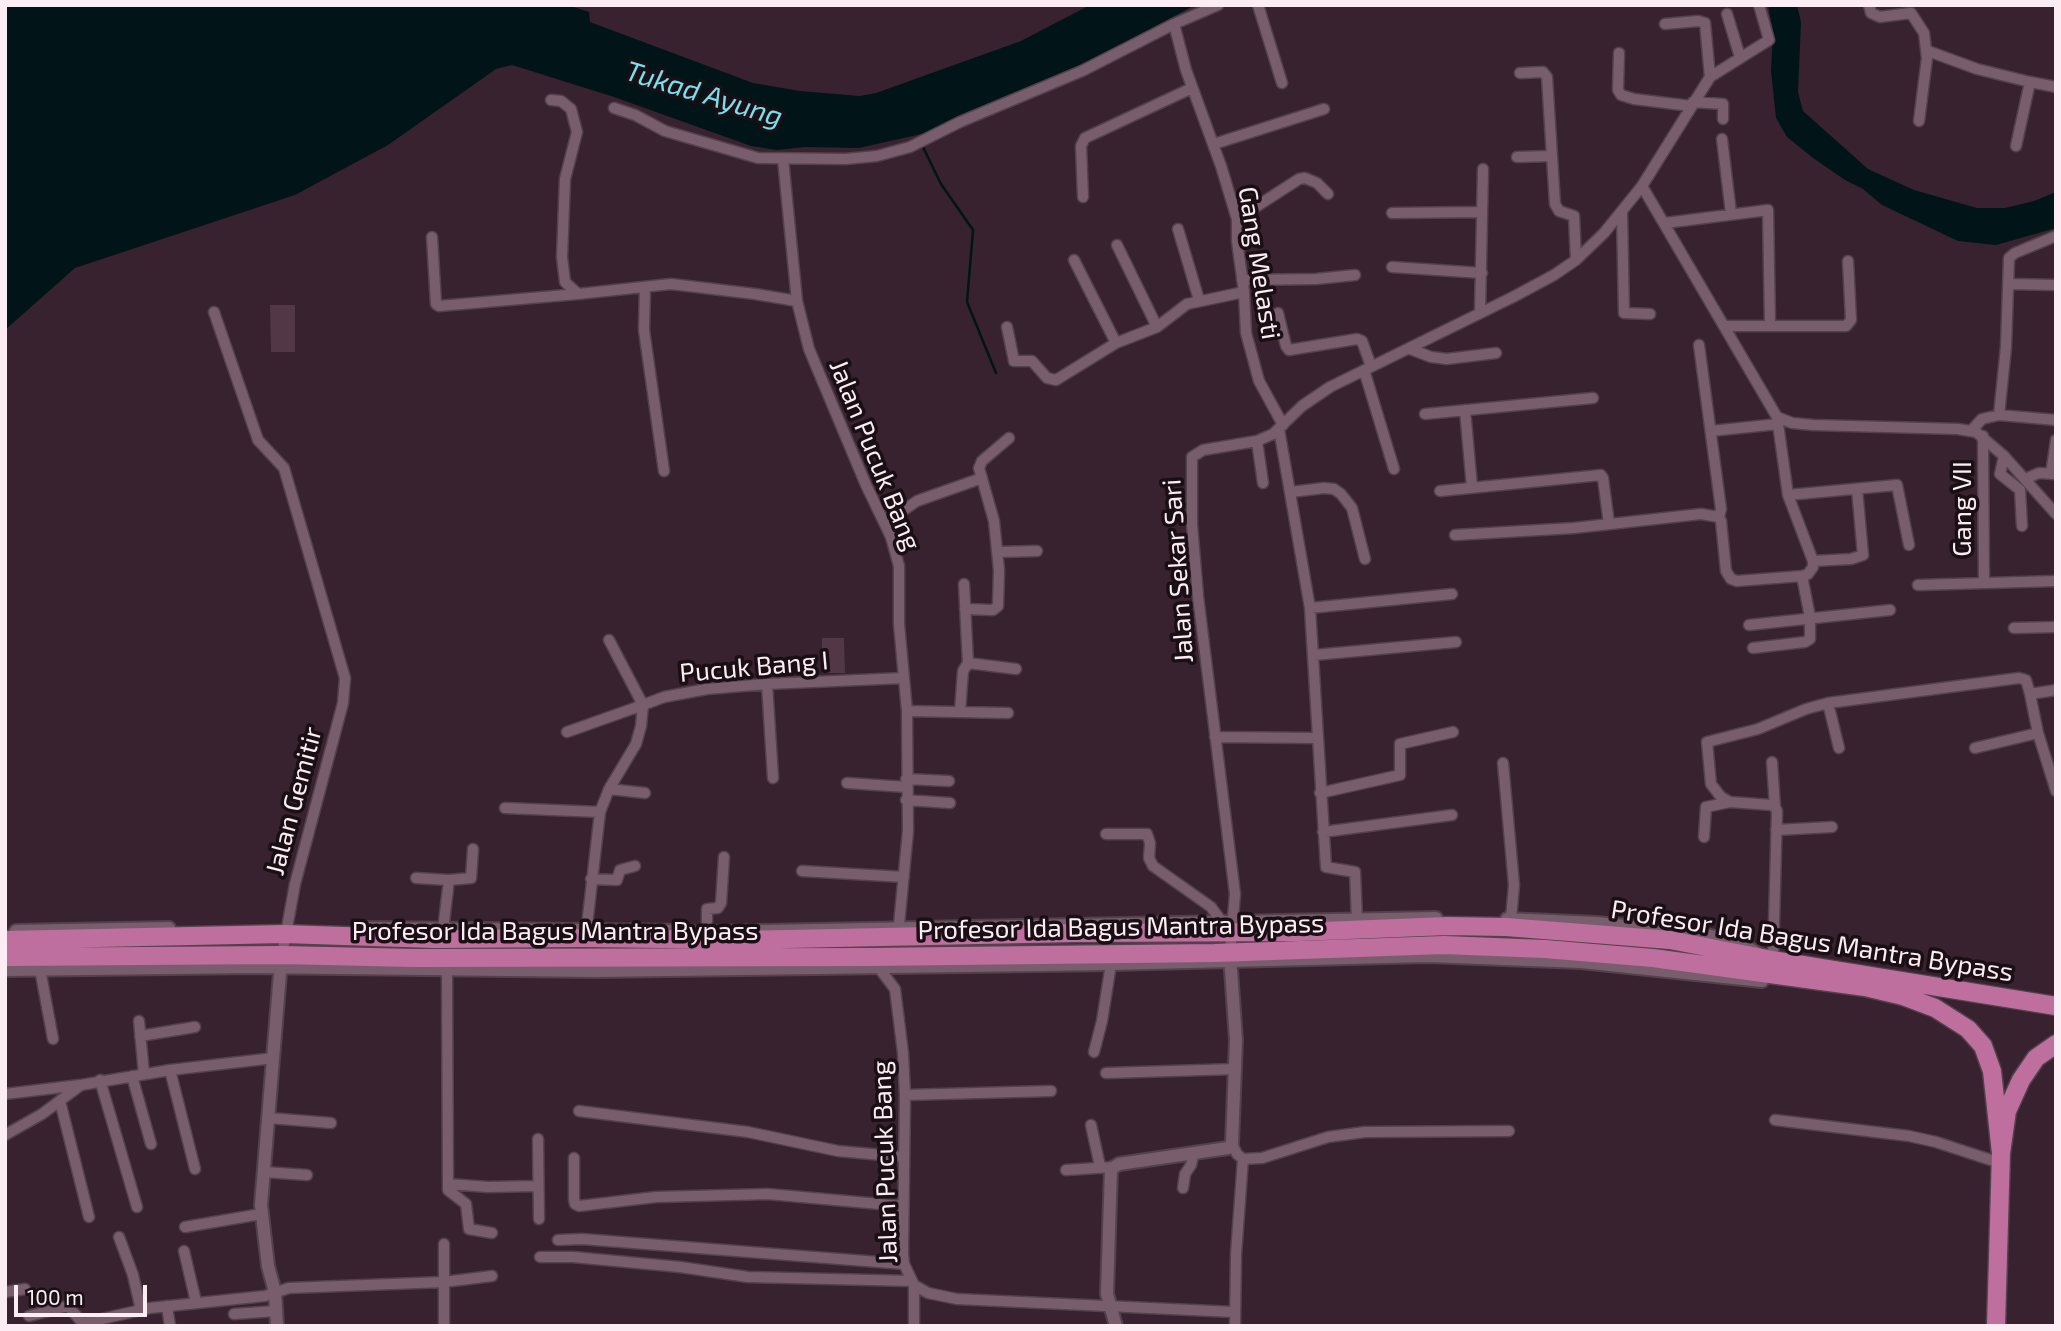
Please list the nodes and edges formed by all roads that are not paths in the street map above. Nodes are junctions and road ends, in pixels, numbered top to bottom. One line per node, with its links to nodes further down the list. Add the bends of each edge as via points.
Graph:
1 (1218, 5): 6 (street)
2 (1258, 5): 14 (street)
3 (1759, 5): 10 (street, via 1770,38)
4 (1869, 5): 8 (street, via 1871,13 1880,17 1911,13 1924,33)
5 (1727, 14): 10 (street)
6 (1174, 24): 16 (street, Gang Melasti); 28 (street, via 910,147 846,159)
7 (1665, 24): 12 (street, via 1704,23)
8 (1927, 51): 13 (street); 22 (street)
9 (1619, 53): 18 (street, via 1621,95)
10 (1740, 57): 12 (street)
11 (1520, 73): 26 (street, via 1546,74)
12 (1710, 76): 18 (street, Jalan Sekar Sari)
13 (2030, 82): 15 (street); 25 (street)
14 (1282, 83)
15 (2056, 87)
16 (1192, 88): 24 (street, Gang Melasti); 32 (street, via 1085,138 1081,146)
17 (551, 100): 54 (street, via 572,109 577,132 565,179 562,257 565,282)
18 (1692, 104): 21 (street, via 1723,104); 30 (street, Jalan Sekar Sari)
19 (614, 108): 28 (street, via 665,131 758,158)
20 (1324, 109): 24 (street)
21 (1723, 119)
22 (1919, 121)
23 (1722, 139): 36 (street)
24 (1214, 145): 37 (street, Gang Melasti)
25 (2016, 146)
26 (1552, 156): 27 (street); 44 (street, via 1555,204 1559,211 1574,216)
27 (1517, 157)
28 (783, 159): 56 (street, Jalan Pucuk Bang)
29 (1483, 169): 33 (street)
30 (1642, 186): 34 (street, Jalan Sekar Sari); 38 (street)
31 (1328, 194): 37 (street, via 1317,183 1299,179)
32 (1083, 197)
33 (1482, 212): 35 (street); 47 (street)
34 (1622, 212): 44 (street, Jalan Sekar Sari); 60 (street, via 1623,313)
35 (1391, 213)
36 (1731, 213): 38 (street); 61 (street, via 1768,210)
37 (1237, 219): 49 (street, Gang Melasti)
38 (1665, 223): 62 (street)
39 (1178, 229): 55 (street)
40 (2056, 236): 50 (street, via 2010,256)
41 (432, 237): 54 (street, via 438,306)
42 (1117, 245): 64 (street)
43 (1074, 260): 65 (street)
44 (1576, 260): 58 (street, Jalan Sekar Sari)
45 (1849, 261): 61 (street, via 1849,324)
46 (1392, 267): 47 (street)
47 (1482, 273): 58 (street)
48 (1355, 275): 49 (street)
49 (1242, 280): 53 (street, Gang Melasti)
50 (2008, 284): 51 (street); 74 (street)
51 (2056, 285)
52 (645, 287): 54 (street); 56 (street, via 671,284); 86 (street, via 644,330)
53 (1244, 292): 55 (street); 77 (street, Gang Melasti, via 1246,332 1259,381)
54 (578, 295)
55 (1199, 300): 64 (street)
56 (797, 301): 98 (street, Jalan Pucuk Bang, via 810,349)
57 (214, 312): 175 (street, Jalan Gemitir, via 258,440 284,468 345,678 343,703)
58 (1480, 312): 67 (street, Jalan Sekar Sari)
59 (1278, 313): 69 (street, via 1289,351 1357,339 1362,341)
60 (1650, 314)
61 (1770, 325): 62 (street)
62 (1725, 326): 75 (street)
63 (1007, 327): 65 (street, via 1014,361 1032,361 1052,380)
64 (1157, 327): 65 (street)
65 (1115, 343)
66 (1699, 345): 78 (street)
67 (1410, 349): 68 (street, via 1447,359); 69 (street, Jalan Sekar Sari)
68 (1496, 353)
69 (1367, 368): 77 (street, Jalan Sekar Sari, via 1315,397); 85 (street)
70 (1593, 398): 71 (street)
71 (1465, 410): 73 (street); 91 (street)
72 (2056, 413): 76 (street)
73 (1425, 414)
74 (1999, 415): 76 (street); 79 (street, via 1982,419)
75 (1778, 420): 78 (street); 79 (street); 95 (street)
76 (2055, 420)
77 (1281, 427): 82 (street, Jalan Sekar Sari); 94 (street, Gang Melasti)
78 (1711, 431): 97 (street)
79 (1971, 431): 80 (street)
80 (1983, 436): 84 (street); 109 (street, Gang VII)
81 (1009, 438): 88 (street, via 982,461)
82 (1256, 440): 90 (street); 138 (street, Jalan Sekar Sari, via 1203,450 1192,457 1191,464 1198,596)
83 (2056, 440): 87 (street)
84 (2004, 456): 89 (street); 100 (street, via 2000,474 2020,490)
85 (1394, 469)
86 (664, 471)
87 (2054, 474): 89 (street, via 2039,473)
88 (982, 478): 98 (street, via 917,501); 104 (street)
89 (2025, 480): 96 (street)
90 (1263, 483)
91 (1472, 487): 93 (street); 99 (street, via 1601,475)
92 (1857, 489): 95 (street); 102 (street, via 1897,485); 106 (street, via 1863,555)
93 (1440, 491)
94 (1291, 492): 105 (street, via 1324,488 1341,494 1352,508); 113 (street, Gang Melasti)
95 (1788, 495): 106 (street)
96 (2053, 507)
97 (1719, 517): 99 (street, via 1701,514); 107 (street, via 1731,579)
98 (885, 523): 126 (street, Jalan Pucuk Bang, via 899,566)
99 (1609, 524): 101 (street)
100 (2022, 526)
101 (1455, 535)
102 (1909, 545)
103 (1037, 551): 104 (street)
104 (997, 552): 114 (street, via 998,606 993,610)
105 (1365, 559)
106 (1813, 561): 107 (street, via 1811,571)
107 (1801, 576): 116 (street)
108 (2056, 581): 109 (street)
109 (1984, 582): 111 (street)
110 (964, 584): 114 (street)
111 (1918, 585)
112 (1452, 594): 113 (street)
113 (1310, 608): 123 (street, Gang Melasti)
114 (965, 609): 124 (street)
115 (1890, 610): 116 (street)
116 (1810, 617): 117 (street); 122 (street, via 1812,635 1805,642)
117 (1749, 625)
118 (2056, 627): 119 (street)
119 (2014, 628)
120 (609, 640): 131 (street)
121 (1456, 642): 123 (street)
122 (1753, 648)
123 (1314, 655): 139 (street, Gang Melasti)
124 (968, 663): 125 (street); 133 (street, via 963,671)
125 (1016, 669)
126 (904, 678): 127 (street, Pucuk Bang I); 132 (street, Jalan Pucuk Bang)
127 (767, 684): 131 (street, Pucuk Bang I, via 696,691); 144 (street)
128 (2056, 690): 129 (street)
129 (2030, 694): 130 (street, via 2026,680 2019,678); 137 (street)
130 (1828, 703): 140 (street); 153 (street, via 1707,742 1711,784)
131 (643, 705): 135 (street, Pucuk Bang I); 148 (street, via 636,744)
132 (907, 711): 133 (street); 147 (street, Jalan Pucuk Bang)
133 (960, 711): 134 (street)
134 (1008, 713)
135 (567, 732)
136 (1452, 732): 151 (street, via 1400,744 1400,775)
137 (2038, 733): 141 (street); 149 (street)
138 (1214, 737): 139 (street); 174 (street, Jalan Sekar Sari, via 1235,894)
139 (1316, 738): 151 (street, Gang Melasti)
140 (1839, 748)
141 (1975, 748)
142 (1772, 762): 155 (street)
143 (1503, 763): 172 (street, via 1514,885)
144 (773, 778)
145 (949, 781): 147 (street)
146 (847, 783): 147 (street)
147 (906, 783): 152 (street, Jalan Pucuk Bang)
148 (609, 789): 150 (street); 157 (street)
149 (2056, 791)
150 (645, 793)
151 (1320, 793): 161 (street, Gang Melasti)
152 (906, 800): 154 (street); 168 (street, Jalan Pucuk Bang)
153 (1730, 802): 155 (street); 163 (street, via 1706,807)
154 (950, 803)
155 (1775, 807): 160 (street)
156 (505, 808): 157 (street)
157 (600, 812): 170 (street)
158 (1452, 815): 161 (street)
159 (1832, 827): 160 (street)
160 (1776, 830): 186 (street)
161 (1323, 832): 173 (street, Gang Melasti, via 1327,868 1355,872)
162 (1106, 834): 174 (street, via 1147,834 1153,866 1211,907)
163 (1704, 837)
164 (473, 849): 171 (street, via 471,878)
165 (724, 857): 178 (street, via 721,903 707,909)
166 (635, 866): 170 (street, via 620,870 617,880)
167 (802, 871): 168 (street)
168 (904, 877): 179 (street, Jalan Pucuk Bang)
169 (416, 878): 171 (street)
170 (591, 878): 180 (street)
171 (449, 880): 176 (street)
172 (1511, 919): 173 (street); 186 (street, via 1708,936 1739,942)
173 (1357, 920): 174 (street)
174 (1228, 925): 179 (highway, Profesor Ida Bagus Mantra Bypass); 184 (street, Jalan Sekar Sari); 186 (highway, Profesor Ida Bagus Mantra Bypass, via 1506,927 1670,940)
175 (285, 930): 176 (street); 177 (street); 180 (highway, Profesor Ida Bagus Mantra Bypass, via 434,939); 182 (highway, Profesor Ida Bagus Mantra Bypass); 187 (street, Jalan Gemitir)
176 (443, 930): 180 (street)
177 (5, 932)
178 (707, 932): 179 (street); 180 (street)
179 (898, 932): 181 (highway, Profesor Ida Bagus Mantra Bypass)
180 (586, 933): 181 (highway, Profesor Ida Bagus Mantra Bypass, via 721,941)
181 (791, 939): 185 (highway)
182 (5, 940)
183 (5, 957): 187 (highway, Profesor Ida Bagus Mantra Bypass)
184 (1230, 957): 188 (highway, Profesor Ida Bagus Mantra Bypass); 190 (street); 195 (highway, Profesor Ida Bagus Mantra Bypass, via 1489,946 1653,958); 204 (street)
185 (794, 958): 188 (highway, Profesor Ida Bagus Mantra Bypass); 189 (highway, Profesor Ida Bagus Mantra Bypass)
186 (1768, 958): 195 (highway); 196 (highway, Profesor Ida Bagus Mantra Bypass)
187 (281, 961): 189 (highway, Profesor Ida Bagus Mantra Bypass, via 414,958); 192 (street); 194 (street); 203 (street, Jalan Gemitir)
188 (991, 961): 190 (street); 191 (street)
189 (595, 964): 191 (street); 194 (street)
190 (1111, 964): 202 (street)
191 (880, 968): 214 (street, Jalan Pucuk Bang, via 895,989)
192 (40, 969): 193 (street); 200 (street)
193 (5, 970)
194 (447, 971): 237 (street)
195 (1786, 976): 230 (highway, Profesor Ida Bagus Mantra Bypass, via 1903,996 1935,1008 1968,1029 1983,1046 1992,1071)
196 (2056, 1006)
197 (139, 1021): 199 (street)
198 (195, 1027): 199 (street)
199 (140, 1036): 207 (street)
200 (53, 1039)
201 (2056, 1044): 230 (highway, via 2036,1058 2011,1100)
202 (1094, 1052)
203 (274, 1058): 205 (street); 218 (street, Jalan Gemitir)
204 (1236, 1069): 206 (street); 226 (street)
205 (170, 1070): 207 (street); 233 (street)
206 (1106, 1073)
207 (144, 1074): 208 (street)
208 (132, 1076): 209 (street); 225 (street)
209 (100, 1080): 210 (street); 241 (street)
210 (80, 1085): 211 (street); 215 (street)
211 (45, 1089): 213 (street); 216 (street)
212 (1052, 1091): 214 (street)
213 (5, 1094)
214 (905, 1094): 228 (street, Jalan Pucuk Bang)
215 (60, 1101): 216 (street); 243 (street)
216 (50, 1108): 223 (street)
217 (579, 1111): 228 (street)
218 (269, 1118): 220 (street); 235 (street, Jalan Gemitir)
219 (1775, 1121): 230 (street, via 1909,1136)
220 (331, 1123)
221 (1091, 1125): 232 (street)
222 (1509, 1131): 231 (street, via 1365,1132)
223 (5, 1135)
224 (538, 1139): 238 (street)
225 (151, 1143)
226 (1232, 1144): 227 (street); 231 (street)
227 (1195, 1153): 232 (street); 239 (street)
228 (904, 1157): 240 (street, Jalan Pucuk Bang)
229 (574, 1158): 240 (street, via 574,1199 579,1206 656,1197 759,1194)
230 (2001, 1158): 274 (highway)
231 (1243, 1159): 264 (street)
232 (1107, 1166): 234 (street); 261 (street, via 1111,1173 1107,1280)
233 (195, 1169)
234 (1066, 1170)
235 (264, 1172): 236 (street); 242 (street, Jalan Gemitir)
236 (307, 1175)
237 (449, 1184): 238 (street); 246 (street, via 449,1190 466,1204 469,1229)
238 (537, 1186): 244 (street)
239 (1183, 1188)
240 (902, 1206): 252 (street, Jalan Pucuk Bang)
241 (137, 1207)
242 (261, 1214): 245 (street); 258 (street, Jalan Gemitir)
243 (89, 1217)
244 (539, 1219)
245 (185, 1227)
246 (492, 1233)
247 (119, 1237): 262 (street)
248 (558, 1240): 252 (street)
249 (444, 1244): 254 (street)
250 (184, 1251): 259 (street)
251 (540, 1257): 255 (street, via 748,1277)
252 (904, 1264): 255 (street, Jalan Pucuk Bang)
253 (492, 1276): 254 (street)
254 (444, 1282): 258 (street); 270 (street)
255 (913, 1283): 261 (street, Jalan Pucuk Bang, via 928,1293 957,1299); 271 (street)
256 (26, 1289): 257 (street)
257 (5, 1292)
258 (267, 1292): 259 (street); 263 (street, Jalan Gemitir)
259 (196, 1302): 260 (street)
260 (167, 1306): 262 (street); 268 (street)
261 (1112, 1307): 264 (street, Jalan Pucuk Bang); 272 (street)
262 (141, 1310): 267 (street)
263 (276, 1311): 265 (street); 269 (street, Jalan Gemitir)
264 (1234, 1312): 273 (street)
265 (234, 1314)
266 (29, 1316): 267 (street, via 68,1307)
267 (85, 1324)
268 (170, 1326)
269 (277, 1326)
270 (444, 1326)
271 (914, 1326)
272 (1116, 1326)
273 (1235, 1326)
274 (1996, 1326)

